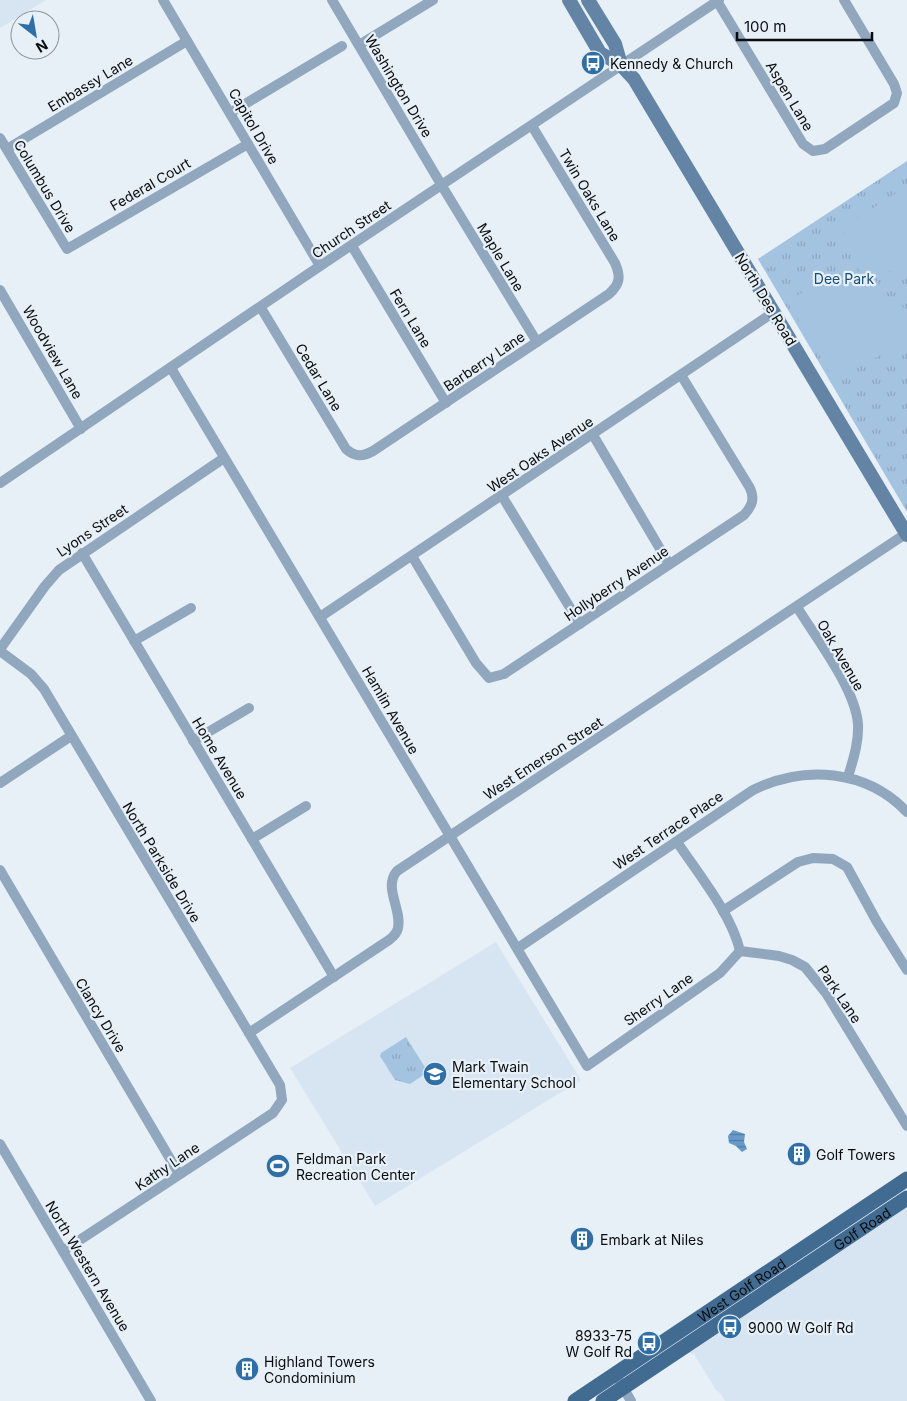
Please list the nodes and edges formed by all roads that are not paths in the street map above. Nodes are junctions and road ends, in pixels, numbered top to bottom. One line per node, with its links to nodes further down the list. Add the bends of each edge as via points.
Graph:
1 (163, 0): 8 (street, Capitol Drive)
2 (332, 0): 10 (street, Washington Drive)
3 (433, 0): 10 (street)
4 (569, 0): 11 (street, via 600,53)
5 (588, 0): 11 (street, via 615,44)
6 (844, 0): 7 (street, Aspen Lane, via 897,93 894,103 825,149 812,151 803,144)
7 (718, 1): 11 (street, Church Street)
8 (187, 41): 12 (street, Capitol Drive); 16 (street, Embassy Lane)
9 (342, 46): 12 (street)
10 (359, 46): 17 (street, Washington Drive)
11 (621, 65): 13 (street, Church Street); 24 (street, North Dee Road, via 634,79)
12 (230, 113): 15 (street, Capitol Drive)
13 (532, 126): 17 (street, Church Street); 21 (street, Twin Oaks Lane, via 615,263)
14 (0, 138): 16 (street, Columbus Drive)
15 (248, 144): 19 (street, Federal Court); 20 (street, Capitol Drive)
16 (7, 149): 19 (street, Columbus Drive)
17 (442, 186): 18 (street, Church Street); 25 (street, Maple Lane)
18 (352, 246): 20 (street, Church Street); 28 (street, Fern Lane)
19 (66, 249)
20 (320, 266): 23 (street, Church Street)
21 (620, 280): 25 (street, Barberry Lane, via 609,294)
22 (0, 290): 29 (street, Woodview Lane)
23 (261, 308): 26 (street, Church Street); 31 (street, Cedar Lane, via 346,449)
24 (774, 312): 27 (street, West Oaks Avenue); 35 (street, North Dee Road)
25 (537, 342): 28 (street, Barberry Lane)
26 (171, 368): 29 (street, Church Street); 32 (street, Hamlin Avenue)
27 (681, 375): 30 (street, West Oaks Avenue); 38 (street, Hollyberry Avenue, via 753,495 744,514)
28 (446, 404): 31 (street, Barberry Lane, via 373,451)
29 (81, 428): 33 (street, Church Street)
30 (593, 435): 34 (street, West Oaks Avenue); 38 (street)
31 (358, 456)
32 (224, 458): 36 (street, Lyons Street); 41 (street, Hamlin Avenue)
33 (0, 483)
34 (502, 496): 37 (street, West Oaks Avenue); 42 (street)
35 (907, 534): 39 (street, West Emerson Street)
36 (82, 553): 43 (street, Home Avenue); 44 (street, Lyons Street, via 59,570 45,586)
37 (412, 556): 41 (street, West Oaks Avenue); 42 (street, Hollyberry Avenue, via 476,663 489,678 504,674)
38 (669, 564): 42 (street, Hollyberry Avenue)
39 (797, 607): 48 (street, Oak Avenue, via 842,680 856,711 857,741); 52 (street, West Emerson Street)
40 (191, 608): 43 (street)
41 (320, 617): 52 (street, Hamlin Avenue)
42 (580, 624)
43 (134, 641): 47 (street, Home Avenue)
44 (0, 650): 46 (street, North Parkside Drive, via 38,682)
45 (249, 708): 47 (street)
46 (71, 736): 49 (street); 61 (street, North Parkside Drive)
47 (194, 741): 53 (street, Home Avenue)
48 (848, 777): 51 (street, West Terrace Place, via 879,789); 54 (street, West Terrace Place, via 804,775 769,782)
49 (0, 783)
50 (306, 806): 53 (street)
51 (907, 812)
52 (449, 836): 57 (street, Hamlin Avenue); 60 (street, West Emerson Street, via 392,876 398,921 396,934)
53 (252, 839): 60 (street, Home Avenue)
54 (676, 842): 56 (street); 57 (street, West Terrace Place)
55 (0, 870): 66 (street, Clancy Drive)
56 (723, 911): 58 (street, via 733,927); 59 (street, via 798,862 813,858 834,859 847,867)
57 (518, 948): 62 (street, Hamlin Avenue)
58 (740, 951): 62 (street, Sherry Lane, via 720,973); 64 (street, Park Lane, via 779,956 805,967 826,993)
59 (907, 970)
60 (334, 977): 61 (street, West Emerson Street)
61 (249, 1033): 63 (street, North Parkside Drive, via 280,1085)
62 (587, 1066)
63 (282, 1100): 66 (street, Kathy Lane, via 273,1113)
64 (907, 1126)
65 (0, 1144): 69 (street, North Western Avenue)
66 (179, 1174): 69 (street, Kathy Lane)
67 (907, 1179): 71 (main road, West Golf Road)
68 (907, 1198): 70 (main road, Golf Road)
69 (63, 1251): 73 (street, North Western Avenue)
70 (816, 1258): 72 (main road, West Golf Road)
71 (615, 1374): 72 (street); 74 (main road, West Golf Road)
72 (623, 1388): 75 (main road, West Golf Road); 76 (street)
73 (151, 1401)
74 (575, 1401)
75 (603, 1401)
76 (631, 1401)

